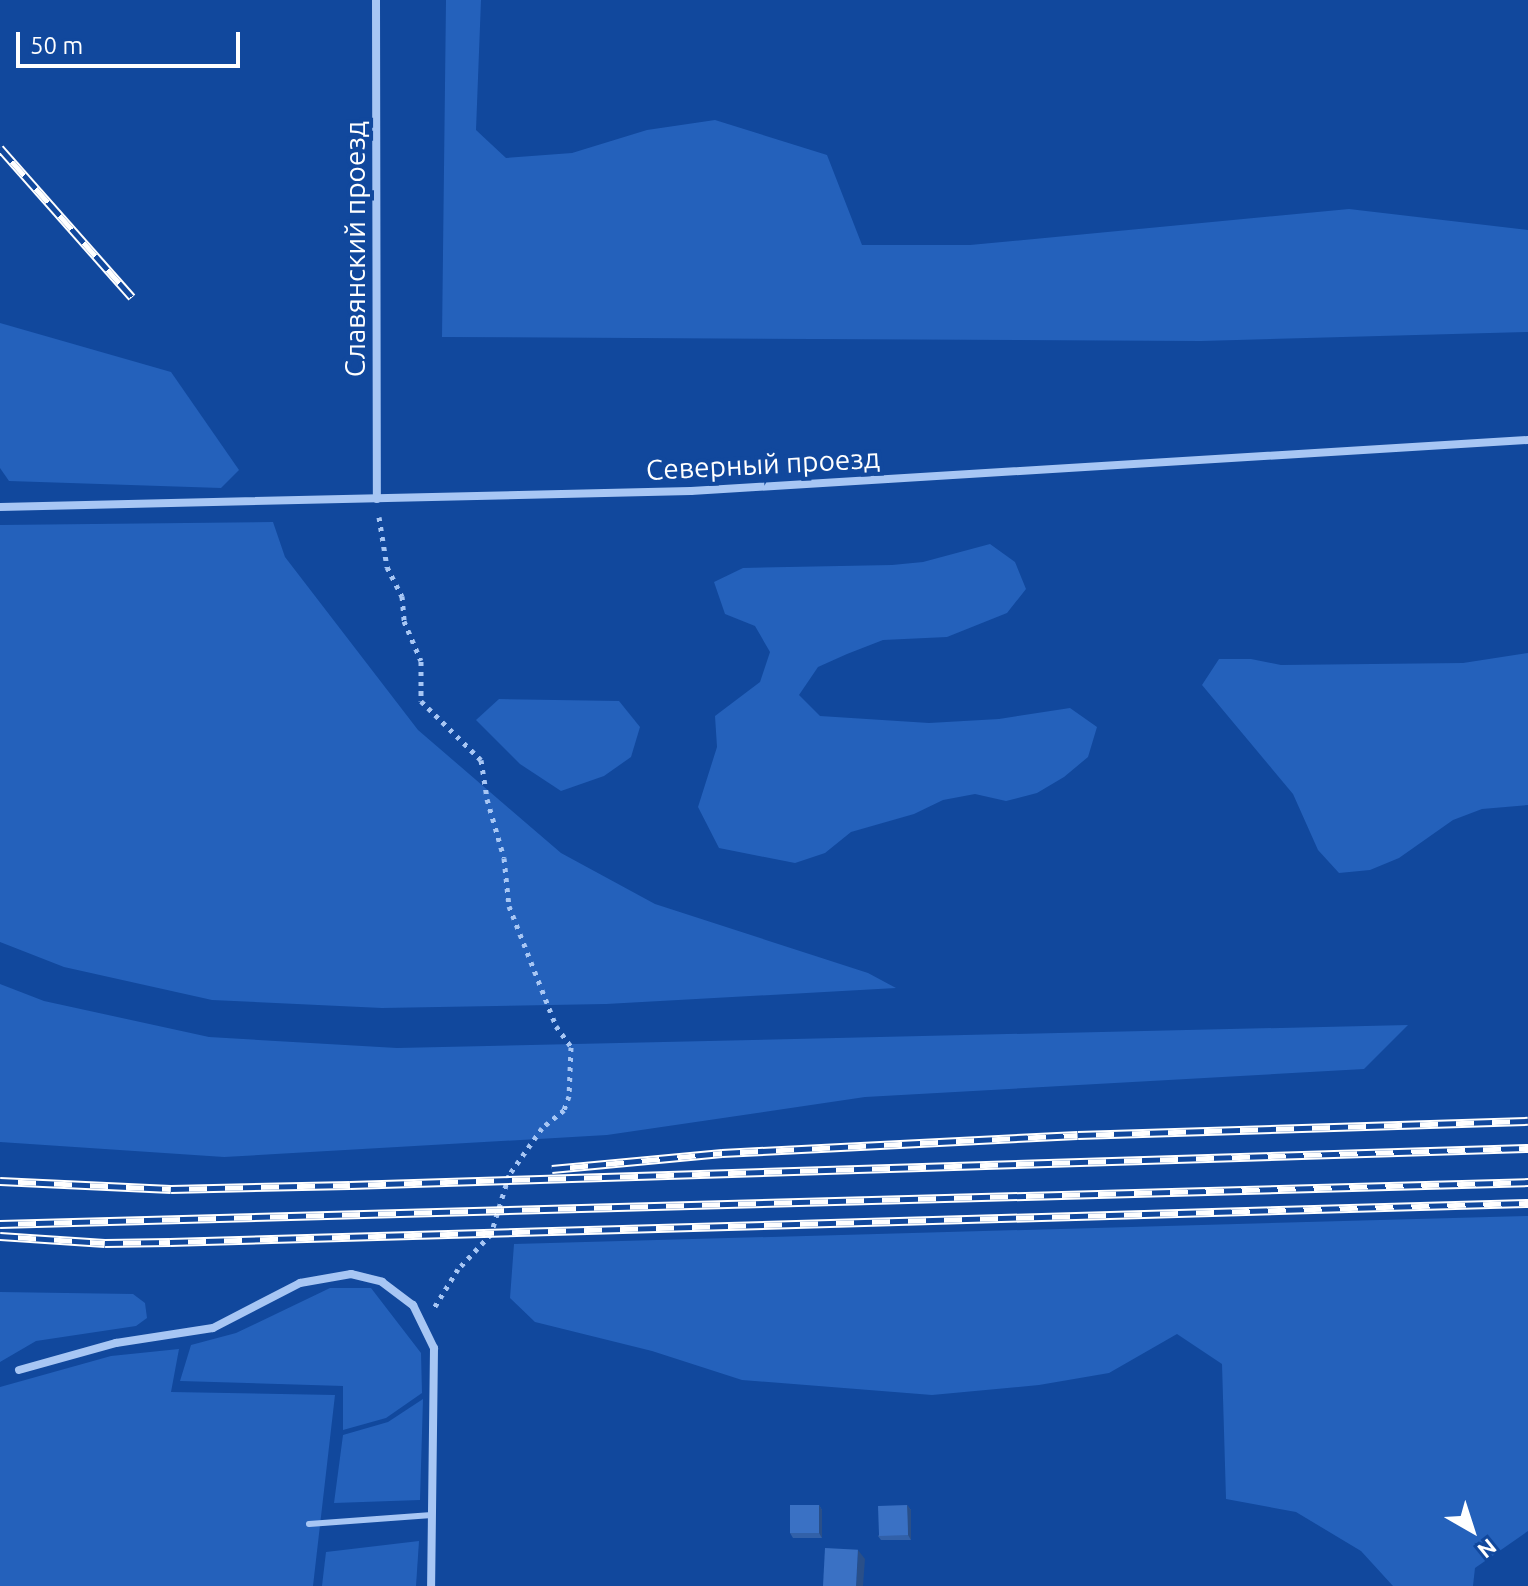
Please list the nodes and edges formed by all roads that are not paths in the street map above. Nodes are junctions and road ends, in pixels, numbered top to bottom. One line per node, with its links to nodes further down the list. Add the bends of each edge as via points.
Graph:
1 (376, 0): 3 (street, Славянский проезд)
2 (1528, 440): 3 (street, Северный проезд, via 691,491)
3 (377, 499): 4 (street, Северный проезд)
4 (0, 507)
5 (19, 1370): 6 (street, via 116,1343 213,1328 300,1283 351,1274 382,1282 413,1305 434,1348)
6 (432, 1515): 7 (lane); 8 (street)
7 (309, 1524)
8 (431, 1586)

